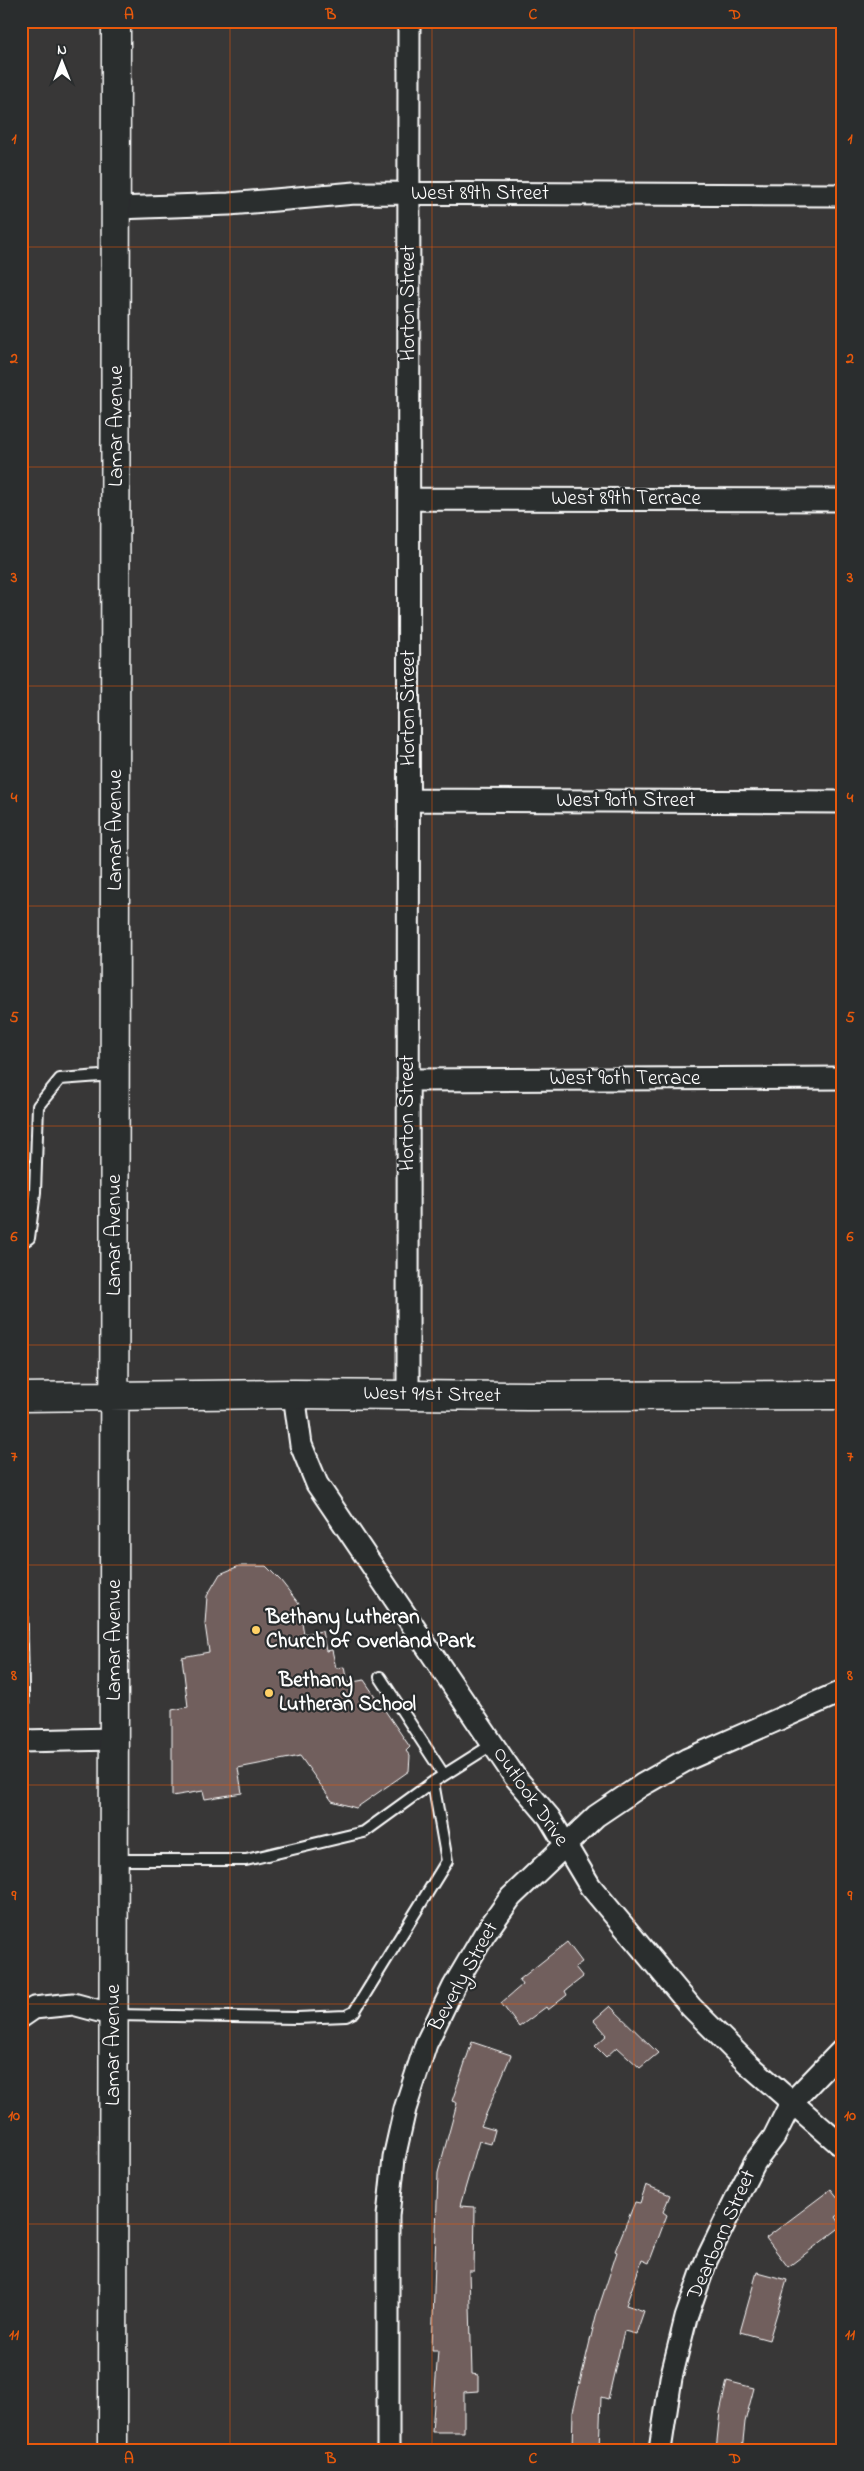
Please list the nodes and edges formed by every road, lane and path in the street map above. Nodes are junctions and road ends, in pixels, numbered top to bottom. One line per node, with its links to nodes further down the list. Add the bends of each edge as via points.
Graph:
1 (116, 21): 5 (street, Lamar Avenue)
2 (409, 21): 3 (street, Horton Street)
3 (408, 193): 4 (street, West 89th Street); 5 (street, West 89th Street, via 321,194 229,204); 6 (street, Horton Street)
4 (843, 195)
5 (118, 208): 10 (street, Lamar Avenue)
6 (409, 499): 7 (street, West 89th Terrace); 8 (street, Horton Street)
7 (843, 500)
8 (409, 800): 9 (street, West 90th Street); 12 (street, Horton Street)
9 (843, 802)
10 (115, 1075): 13 (lane, via 60,1079 38,1106 35,1192 29,1238); 17 (street, Lamar Avenue)
11 (843, 1078): 12 (street, West 90th Terrace)
12 (408, 1080): 15 (street, Horton Street)
13 (21, 1243)
14 (294, 1394): 15 (street, West 91st Street); 17 (street, West 91st Street); 24 (street, Outlook Drive, via 301,1445 317,1484)
15 (408, 1395): 16 (street, West 91st Street)
16 (843, 1395)
17 (115, 1396): 18 (street, West 91st Street); 22 (street, Lamar Avenue)
18 (21, 1397)
19 (21, 1586): 23 (lane)
20 (380, 1677): 25 (lane)
21 (843, 1691): 27 (street, Beverly Street, via 681,1763 596,1816)
22 (114, 1739): 23 (street); 28 (street, Lamar Avenue)
23 (23, 1741)
24 (493, 1744): 25 (lane); 27 (street, Outlook Drive, via 530,1797 549,1817)
25 (444, 1775): 26 (lane)
26 (433, 1782): 28 (lane, via 364,1832 246,1860); 29 (lane, via 447,1861 354,2012 346,2016 297,2018)
27 (564, 1845): 32 (street, Outlook Drive, via 590,1886 691,2007); 35 (street, Beverly Street, via 511,1897 484,1935 454,1986 426,2044 405,2109 394,2158 388,2216)
28 (114, 1860): 29 (street, Lamar Avenue)
29 (114, 2015): 30 (street, via 73,2004 34,2008); 34 (street, Lamar Avenue)
30 (21, 2017)
31 (843, 2048): 32 (street, Dearborn Street)
32 (791, 2103): 33 (street, Outlook Drive); 36 (street, Dearborn Street, via 774,2137 755,2162 706,2261 670,2378)
33 (843, 2147)
34 (113, 2450)
35 (388, 2450)
36 (660, 2450)

